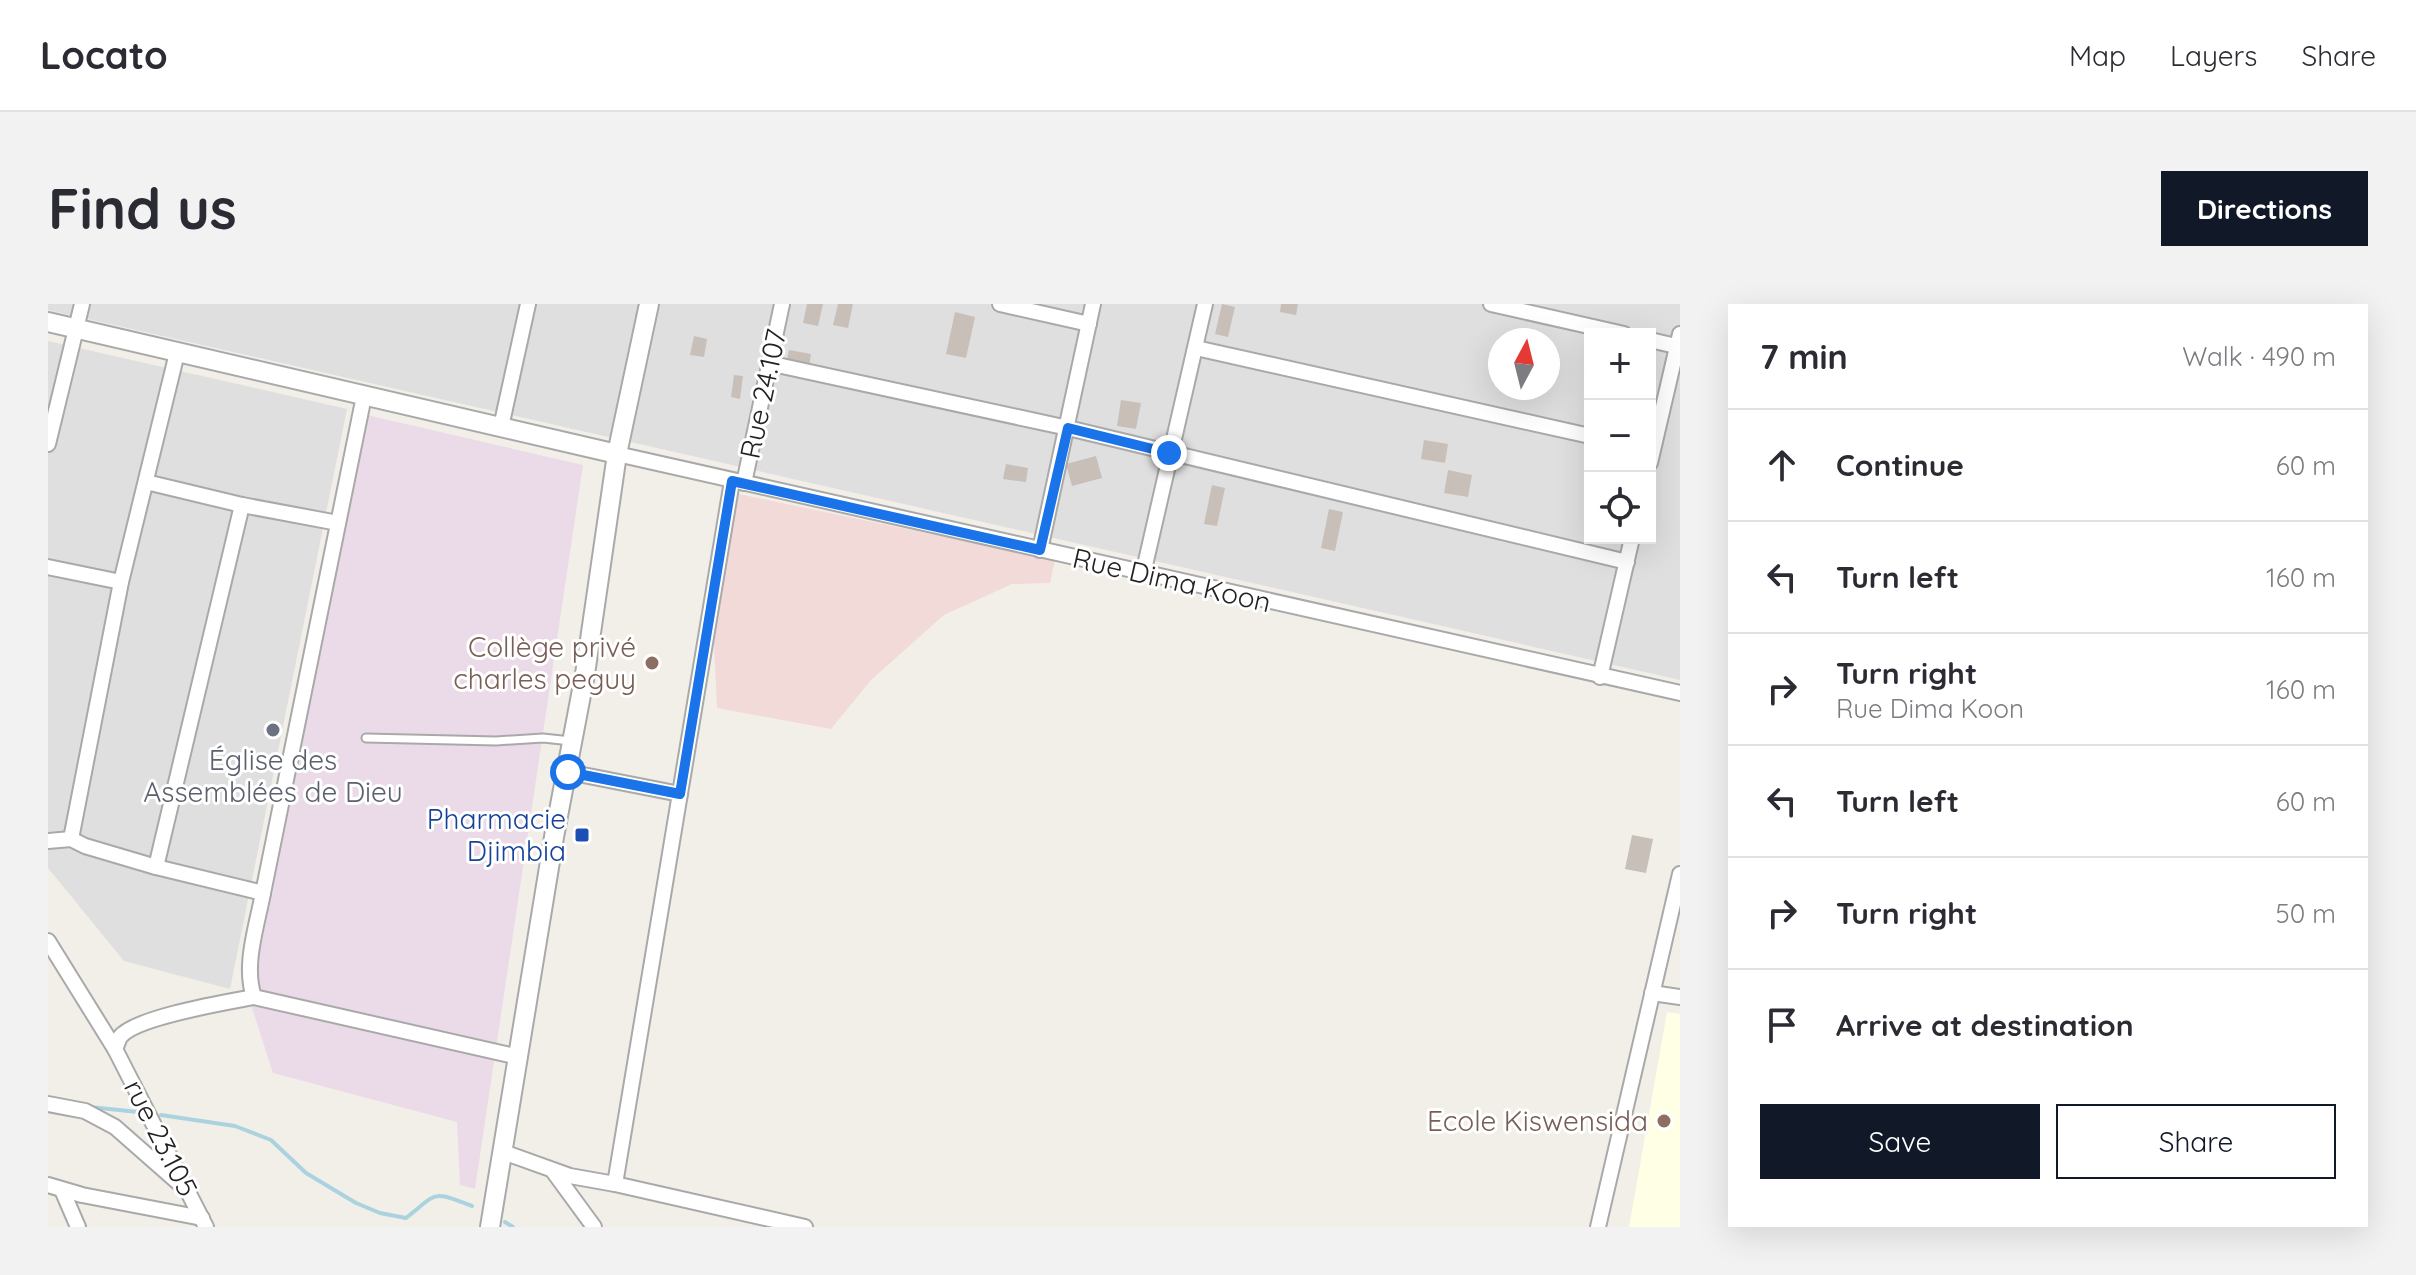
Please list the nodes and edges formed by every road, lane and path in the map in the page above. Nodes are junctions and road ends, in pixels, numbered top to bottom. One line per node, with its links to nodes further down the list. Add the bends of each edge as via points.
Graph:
1 (82, 304): 12 (street)
2 (526, 304): 19 (street)
3 (649, 304): 25 (street)
4 (782, 304): 17 (street, Rue 24.107)
5 (1000, 304): 10 (street)
6 (1093, 304): 10 (street)
7 (1205, 304): 15 (street)
8 (1491, 304): 11 (street)
9 (48, 322): 12 (street)
10 (1089, 324): 20 (street)
11 (1597, 328)
12 (76, 329): 16 (street); 23 (street)
13 (1656, 340): 14 (street)
14 (1679, 342): 21 (street)
15 (1196, 348): 22 (street); 24 (street)
16 (177, 353): 18 (street); 26 (street)
17 (768, 363): 20 (street); 27 (street, Rue 24.107)
18 (364, 396): 19 (street); 29 (street)
19 (501, 427): 25 (street)
20 (1068, 428): 24 (street); 31 (street)
21 (1656, 434)
22 (1584, 435)
23 (48, 444)
24 (1169, 453): 32 (street); 34 (street)
25 (617, 454): 27 (street, Rue Dima Koon); 39 (street)
26 (146, 482): 28 (street); 35 (street)
27 (738, 482): 31 (street, Rue Dima Koon); 41 (street, Rue 24.107)
28 (242, 505): 29 (street); 44 (street)
29 (338, 523): 46 (street)
30 (1631, 544): 32 (street)
31 (1040, 550): 34 (street, Rue Dima Koon)
32 (1627, 562): 36 (street)
33 (48, 567): 35 (street)
34 (1143, 574): 36 (street, Rue Dima Koon)
35 (121, 582): 42 (street)
36 (1600, 677): 37 (street, Rue Dima Koon)
37 (1680, 693)
38 (366, 738): 39 (lane)
39 (573, 741): 40 (street)
40 (568, 772): 41 (street); 52 (street)
41 (680, 794): 56 (street, Rue 24.107)
42 (71, 839): 43 (street); 44 (street)
43 (48, 841)
44 (156, 867): 46 (street)
45 (1680, 874): 48 (street)
46 (263, 893): 49 (street, via 249,974)
47 (48, 941): 51 (street, rue 23.105)
48 (1652, 993): 50 (street); 64 (street)
49 (254, 997): 51 (street, via 131,1029); 52 (street)
50 (1680, 997)
51 (115, 1049): 58 (street, rue 23.105)
52 (519, 1057): 54 (street)
53 (48, 1104): 58 (street, via 85,1111 115,1127)
54 (503, 1152): 55 (street); 61 (street)
55 (553, 1171): 56 (street); 62 (street)
56 (615, 1184): 63 (street)
57 (55, 1188): 59 (street); 60 (street)
58 (188, 1190): 59 (street, rue 23.105)
59 (204, 1222)
60 (78, 1227)
61 (490, 1227)
62 (594, 1227)
63 (805, 1227)
64 (1598, 1227)

